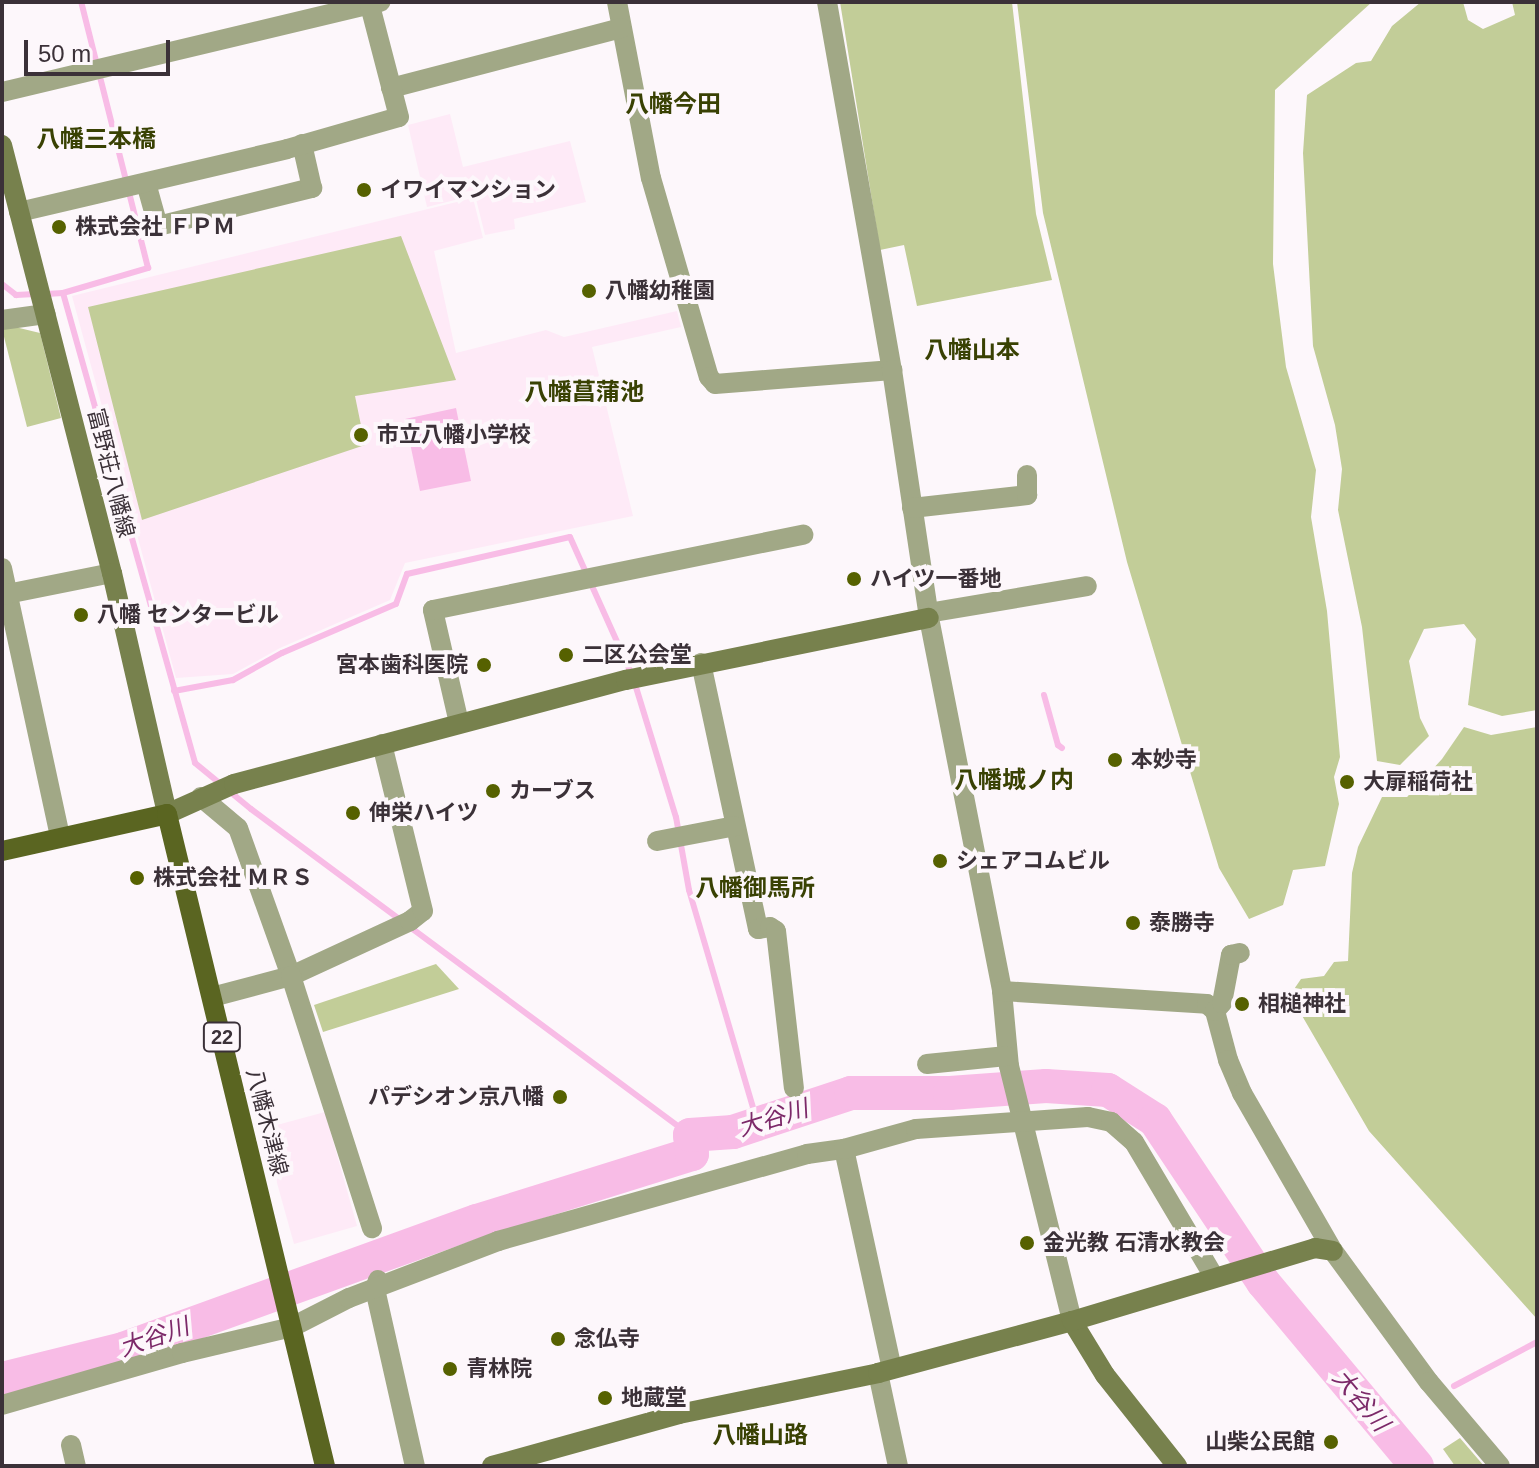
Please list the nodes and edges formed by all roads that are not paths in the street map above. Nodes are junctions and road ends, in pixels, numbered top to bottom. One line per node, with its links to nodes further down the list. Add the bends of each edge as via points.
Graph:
1 (617, 2): 4 (street)
2 (827, 2): 13 (street)
3 (373, 3): 5 (street); 6 (street)
4 (621, 28): 5 (street); 13 (street, via 651,178 709,377 715,384)
5 (391, 88): 7 (street, via 399,117)
6 (2, 92)
7 (302, 144): 9 (street); 9 (street, via 312,188 158,226)
8 (2, 145): 10 (street, 富野荘八幡線)
9 (135, 186): 10 (street)
10 (19, 212): 11 (street, 富野荘八幡線)
11 (46, 314): 12 (street); 18 (street, 富野荘八幡線)
12 (2, 320)
13 (892, 370): 15 (street)
14 (1027, 475): 15 (street, via 1027,495)
15 (912, 508): 21 (street)
16 (803, 535): 23 (street, via 433,610)
17 (2, 568): 20 (street)
18 (112, 573): 20 (street); 26 (street, 富野荘八幡線)
19 (1087, 586): 21 (street)
20 (5, 595): 28 (street)
21 (929, 615): 22 (street); 33 (street)
22 (701, 663): 23 (street); 27 (street)
23 (459, 723): 24 (street)
24 (382, 744): 25 (street); 32 (street, via 423,911)
25 (204, 795): 26 (street); 32 (street, via 238,828)
26 (167, 814): 28 (main road); 34 (main road, 八幡木津線 / 22)
27 (735, 826): 29 (street); 38 (street, via 758,929 776,931)
28 (60, 837): 30 (main road)
29 (671, 837)
30 (2, 851)
31 (1240, 953): 35 (street, via 1231,955 1222,1003)
32 (291, 976): 34 (street); 41 (street)
33 (1002, 991): 35 (street, via 1207,1004); 36 (street)
34 (212, 997): 46 (main road, 八幡木津線 / 22)
35 (1215, 1011): 42 (street, via 1242,1093)
36 (1008, 1061): 37 (street); 39 (street)
37 (927, 1064)
38 (794, 1088)
39 (1023, 1120): 40 (street, via 916,1129); 43 (street, via 1088,1117 1111,1122 1134,1142); 45 (street)
40 (844, 1149): 44 (street, via 807,1154 498,1241); 47 (street)
41 (369, 1232)
42 (1333, 1251): 43 (street, via 1315,1248); 56 (street, via 1429,1382)
43 (1218, 1276): 45 (street)
44 (377, 1284): 46 (street); 52 (street)
45 (1072, 1321): 47 (street); 55 (street, via 1105,1375)
46 (291, 1322): 48 (street); 51 (main road, 八幡木津線 / 22)
47 (885, 1371): 53 (street, via 679,1414); 54 (street)
48 (2, 1405)
49 (71, 1445): 50 (street)
50 (76, 1466)
51 (325, 1466)
52 (415, 1466)
53 (492, 1466)
54 (898, 1466)
55 (1177, 1466)
56 (1500, 1466)

